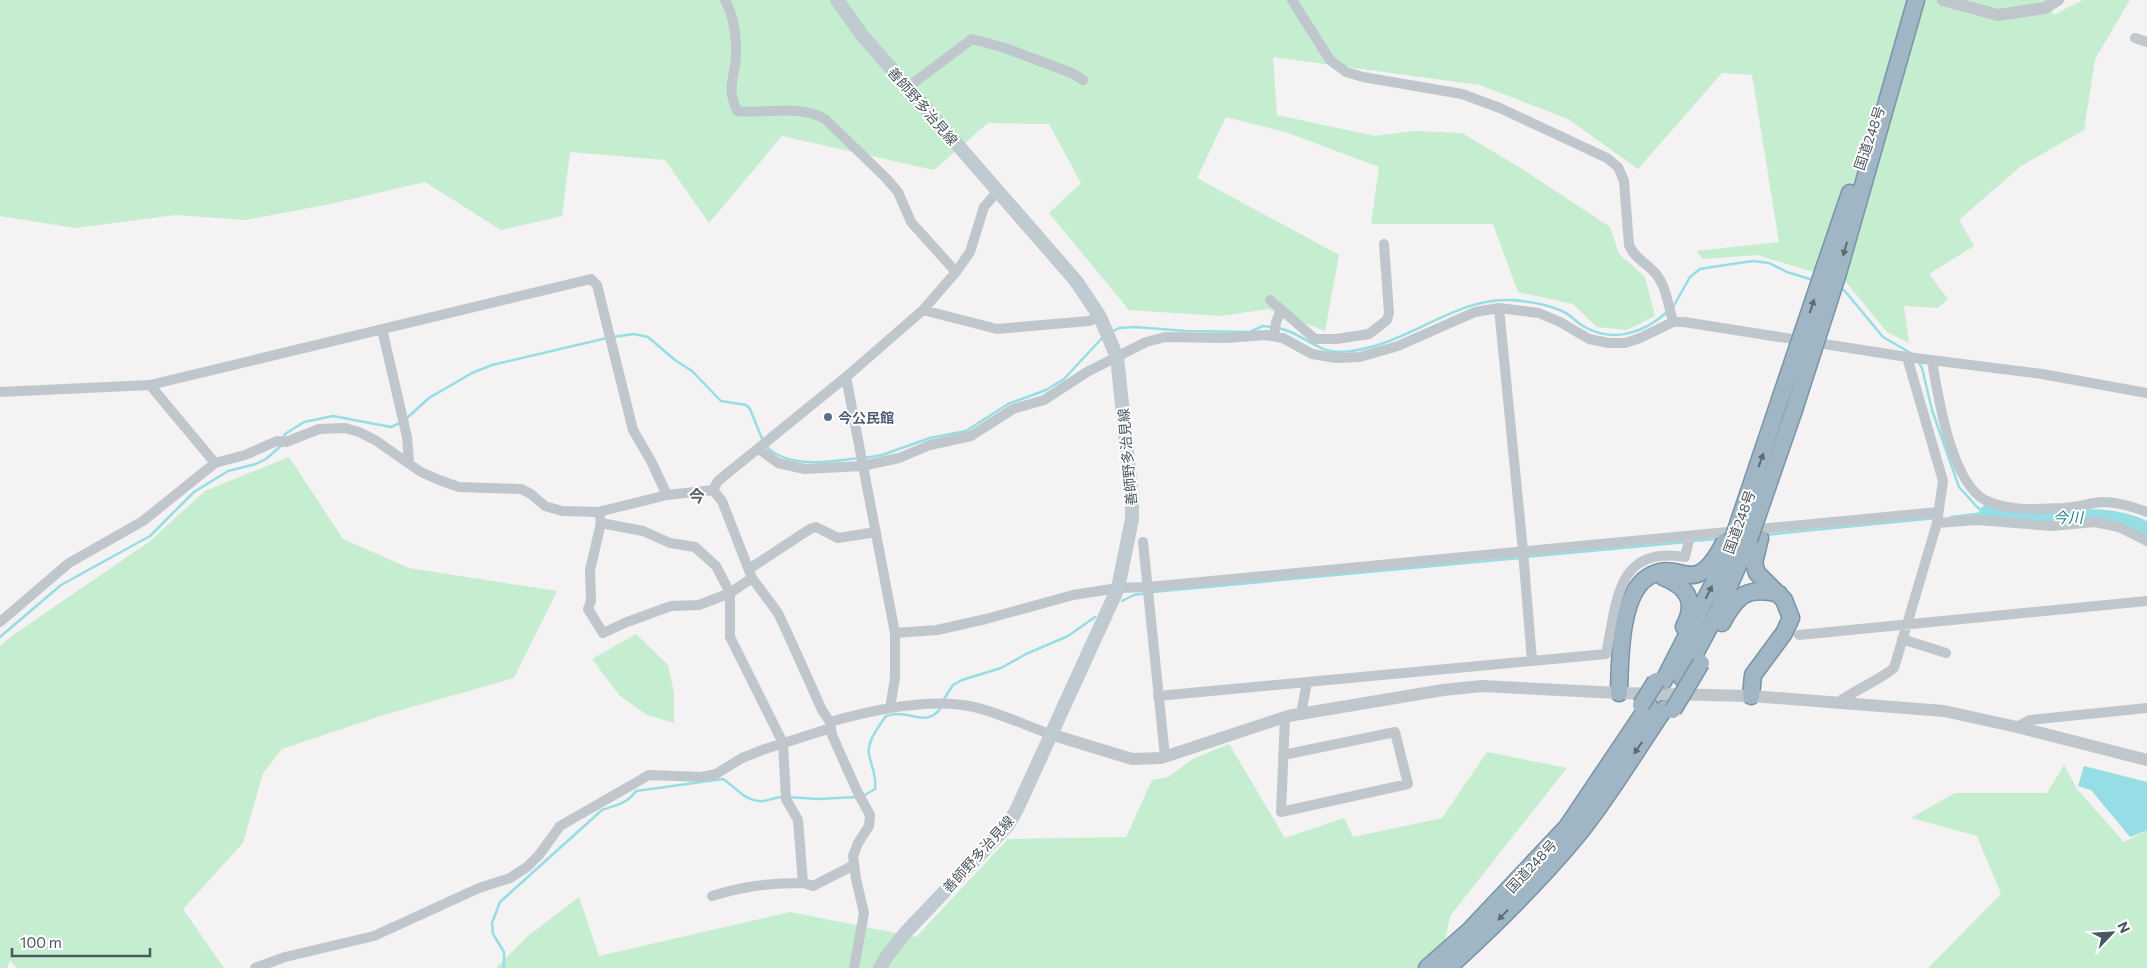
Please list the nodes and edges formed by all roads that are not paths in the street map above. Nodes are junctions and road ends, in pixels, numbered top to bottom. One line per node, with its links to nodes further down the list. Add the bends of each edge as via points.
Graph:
1 (725, 0): 14 (street, via 732,16 736,40 731,93 737,111 788,111 817,114 825,119 898,192 910,222)
2 (837, 0): 10 (main road, 善師野多治見線, via 862,35)
3 (1292, 0): 19 (street, via 1330,60 1346,72 1462,94 1500,108 1614,163 1624,180 1628,246 1632,254 1656,274)
4 (1916, 0): 13 (highway, 国道248号)
5 (1943, 0): 6 (street, via 1998,15 2045,8)
6 (2058, 0)
7 (2136, 38): 8 (street)
8 (2147, 42)
9 (1084, 80): 10 (street, via 1005,48 972,39)
10 (908, 88): 11 (main road, 善師野多治見線)
11 (997, 192): 14 (street, via 984,207 973,245); 20 (main road, 善師野多治見線, via 1076,281)
12 (1384, 244): 23 (street, via 1387,320 1368,334)
13 (1831, 271): 45 (highway, 国道248号, one-way to 13, bridge, via 1742,516); 45 (highway, 国道248号, bridge, via 1778,483)
14 (956, 272): 17 (street)
15 (1270, 300): 18 (street)
16 (1499, 308): 19 (street, via 1539,313 1588,339 1609,343 1632,341); 24 (street, via 1475,312 1380,353 1336,358); 48 (street)
17 (922, 310): 20 (street, via 997,329 1089,321); 28 (street)
18 (1281, 310): 22 (street); 23 (street)
19 (1672, 319): 25 (street)
20 (1105, 328): 26 (main road, 善師野多治見線)
21 (382, 329): 29 (street); 34 (street, via 403,420); 37 (street, via 590,279 597,285 633,430)
22 (1274, 335): 24 (street); 26 (street, via 1164,337 1146,342)
23 (1315, 339): 24 (street)
24 (1308, 353)
25 (1906, 357): 27 (street); 39 (street, via 1943,475)
26 (1117, 358): 35 (street, via 1087,372 1044,400 1013,410 971,436 930,445 899,458); 52 (main road, 善師野多治見線, via 1132,498 1129,538)
27 (1927, 360): 31 (street, via 2042,374); 40 (street, via 1960,472 1984,499 2020,509 2074,507 2103,502)
28 (846, 377): 32 (street); 35 (street)
29 (150, 385): 30 (street); 33 (street)
30 (0, 392)
31 (2147, 393)
32 (759, 449): 35 (street, via 778,463 805,469); 36 (street, via 718,481)
33 (214, 463): 34 (street, via 320,429 345,428 375,440); 56 (street, via 143,521 70,564)
34 (409, 463): 38 (street, via 421,472 459,487 521,489 545,506 562,511)
35 (862, 465): 43 (street)
36 (713, 490): 37 (street); 49 (street, via 722,501)
37 (667, 495): 38 (street)
38 (598, 512): 41 (street)
39 (1938, 512): 42 (street); 44 (street)
40 (2147, 512)
41 (602, 522): 53 (street, via 642,531 670,543 695,547 716,566); 53 (street, via 590,570 591,600 588,609 603,633 671,606 699,605)
42 (1937, 523): 46 (street, via 1978,520 2052,526 2095,522 2119,527); 57 (street)
43 (876, 532): 49 (street, via 838,538 816,527); 58 (street)
44 (1690, 536): 48 (street); 62 (street, via 1684,556 1668,554 1647,558 1634,566 1622,582 1606,654)
45 (1742, 540): 50 (highway, via 1701,573 1691,576 1670,572); 54 (highway, via 1757,573); 64 (highway, 国道248号, one-way to 45, via 1727,556); 71 (highway, 国道248号, via 1720,607 1682,678)
46 (2147, 541)
47 (1143, 542): 51 (street)
48 (1523, 551): 51 (street); 62 (street)
49 (750, 574): 53 (street); 74 (street, via 778,613)
50 (1657, 574): 64 (highway, via 1678,583 1686,590 1689,600 1688,620); 65 (highway, via 1648,577 1635,591 1628,612 1620,654)
51 (1148, 587): 52 (street); 66 (street)
52 (1118, 588): 58 (street, via 1073,595 936,630); 76 (main road, 善師野多治見線)
53 (730, 593): 77 (street, via 730,637)
54 (1779, 594): 67 (highway, via 1791,618 1753,675); 71 (highway, bridge, via 1755,590 1744,593 1728,611 1700,663)
55 (2147, 601): 57 (street)
56 (0, 622)
57 (1906, 626): 59 (street); 60 (street)
58 (895, 633): 69 (street, via 895,678)
59 (1799, 635)
60 (1902, 639): 61 (street); 68 (street, via 1894,668)
61 (1946, 653)
62 (1532, 661): 63 (street)
63 (1307, 682): 66 (street); 72 (street)
64 (1660, 682): 71 (highway, 国道248号)
65 (1619, 693): 67 (street); 72 (street, via 1482,686)
66 (1158, 696): 79 (street)
67 (1751, 696): 68 (street)
68 (1837, 703): 75 (street, via 1944,711)
69 (890, 708): 74 (street, via 866,712); 76 (street, via 954,704 974,707)
70 (2147, 708): 75 (street, via 2030,720)
71 (1657, 710): 87 (highway, 国道248号, via 1573,818 1514,885); 88 (highway, 国道248号, one-way to 88, via 1576,836 1505,913)
72 (1301, 714): 73 (street)
73 (1285, 717): 78 (street); 79 (street)
74 (830, 725): 77 (street); 81 (street, via 870,815 870,826 853,856)
75 (2016, 727): 80 (street)
76 (1050, 734): 79 (street, via 1132,759); 86 (main road, 善師野多治見線, via 1008,825 906,932)
77 (782, 743): 82 (street, via 786,799 798,820); 84 (street, via 742,758 716,774 701,777 649,775 560,826 539,855 510,878 480,888 374,936 285,957)
78 (1284, 755): 78 (street, via 1281,812 1408,784 1395,732)
79 (1165, 757)
80 (2147, 760)
81 (854, 865): 82 (street, via 813,886); 85 (street, via 864,912)
82 (803, 883): 83 (street, via 768,883)
83 (712, 896)
84 (255, 968)
85 (854, 968)
86 (880, 968)
87 (1427, 968)
88 (1448, 968)

